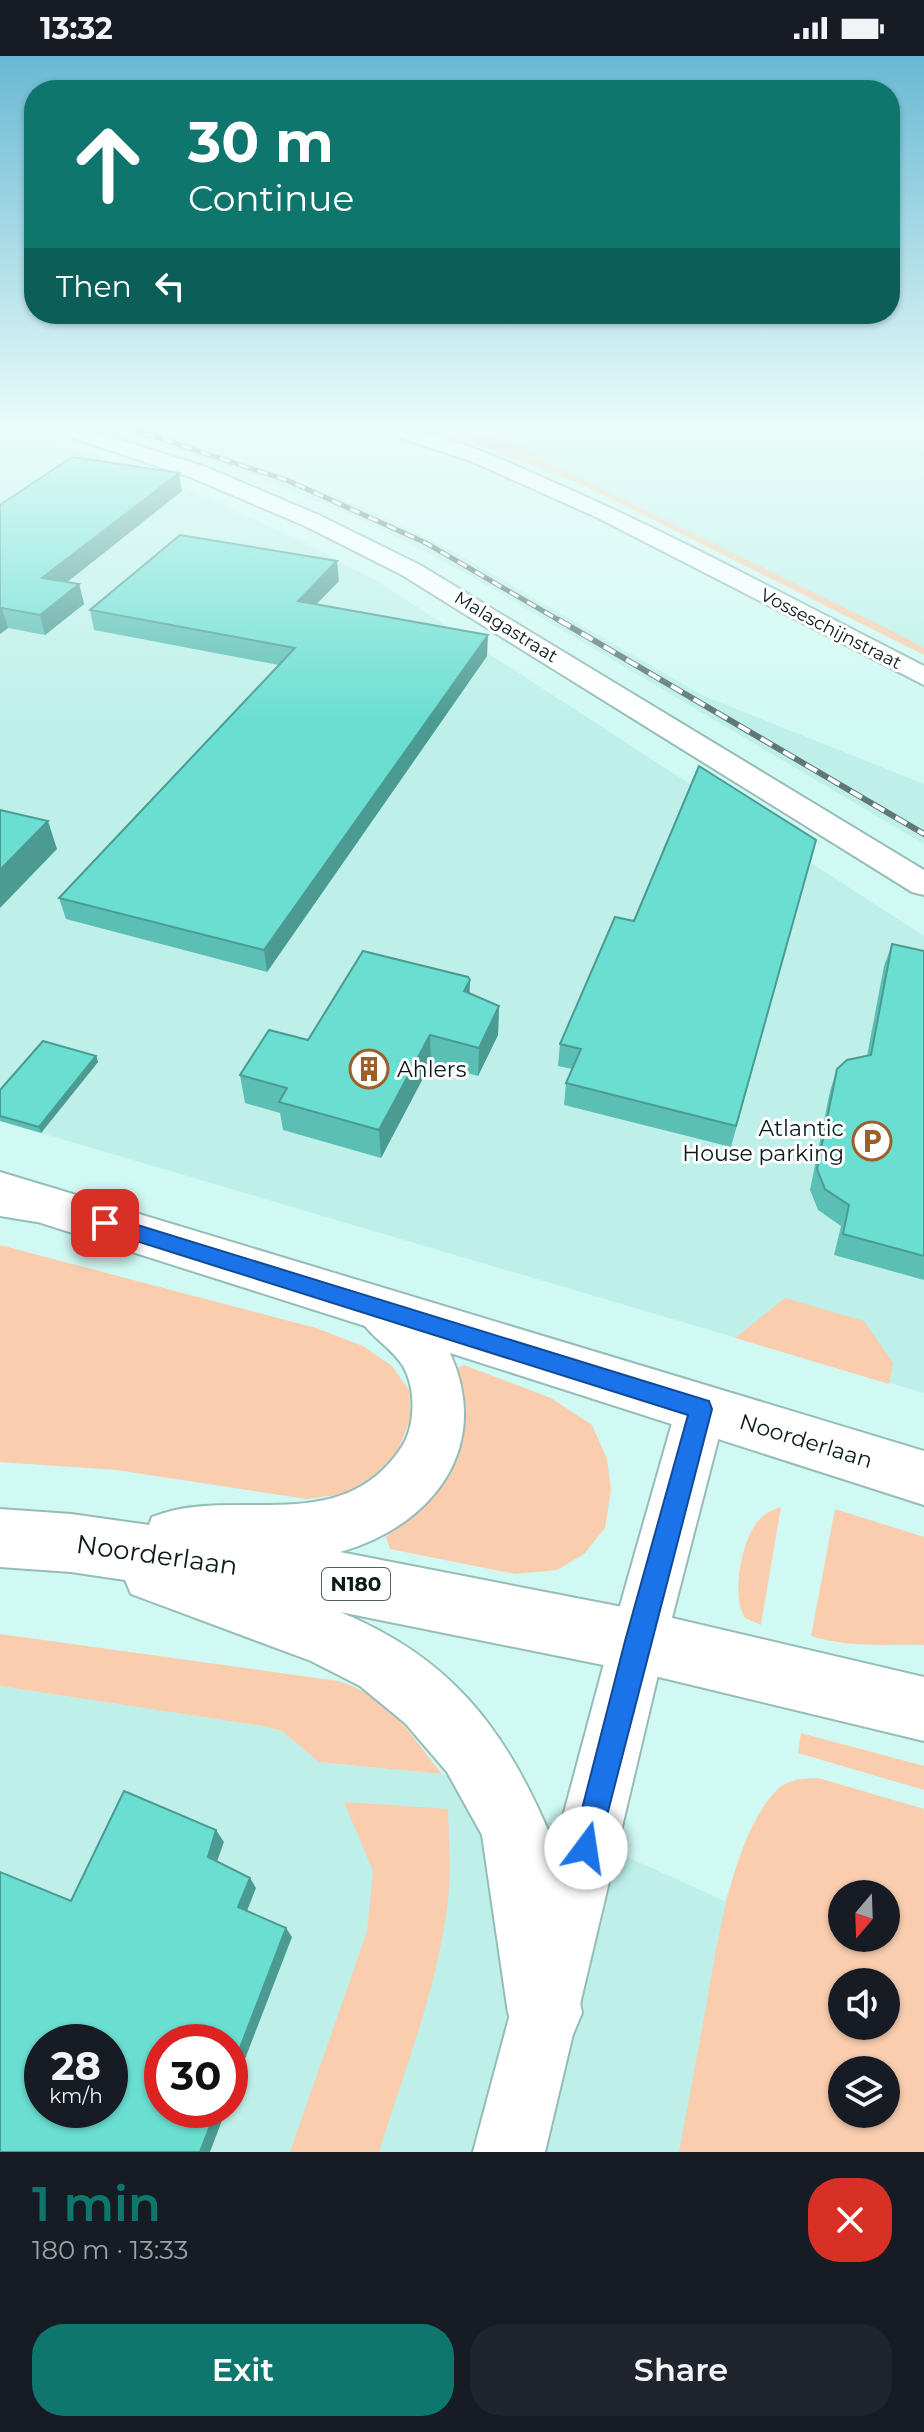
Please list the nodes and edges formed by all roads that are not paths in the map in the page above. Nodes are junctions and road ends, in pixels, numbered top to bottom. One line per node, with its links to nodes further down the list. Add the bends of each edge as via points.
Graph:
1 (321, 525): 4 (street, Malagastraat, via 411,570)
2 (629, 525): 3 (street, Vosseschijnstraat)
3 (924, 677)
4 (924, 885)
5 (12, 1197): 6 (main road, Noorderlaan)
6 (376, 1306): 7 (main road, Noorderlaan); 10 (main road, via 425,1356 439,1388 440,1425 430,1454 414,1480 393,1498 353,1521 313,1530)
7 (701, 1409): 8 (main road, Noorderlaan); 11 (street)
8 (924, 1478)
9 (0, 1538): 10 (main road, Noorderlaan / N180)
10 (71, 1543): 11 (main road, Noorderlaan / N180, via 321,1578); 13 (main road, via 325,1636 382,1664 427,1701 479,1762 516,1835)
11 (638, 1641): 12 (main road, Noorderlaan / N180); 13 (street)
12 (924, 1709)
13 (545, 2013): 14 (street)
14 (509, 2152)

